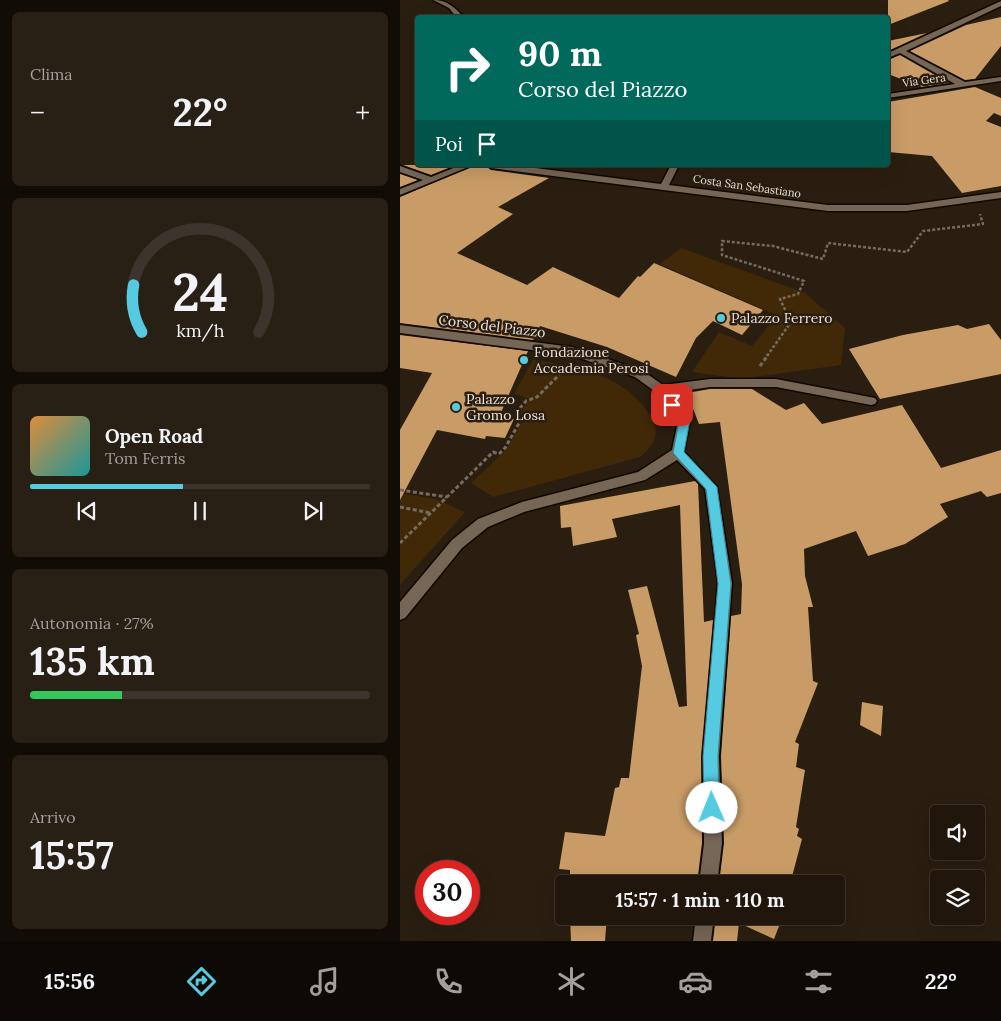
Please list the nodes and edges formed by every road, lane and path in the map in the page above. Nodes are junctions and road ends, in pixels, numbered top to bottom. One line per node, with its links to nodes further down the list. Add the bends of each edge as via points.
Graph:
1 (436, 0): 3 (street, via 451,7)
2 (1001, 3): 4 (street)
3 (458, 15)
4 (901, 50): 5 (street); 7 (street, Via Gera)
5 (890, 55)
6 (1001, 79): 7 (street, Via Gera)
7 (964, 86): 8 (street, Via Gera)
8 (890, 96)
9 (463, 167): 13 (street)
10 (508, 167): 14 (street, Costa San Sebastiano)
11 (674, 167): 14 (street)
12 (400, 169): 13 (street)
13 (431, 180): 15 (street)
14 (665, 185): 16 (street, Costa San Sebastiano, via 828,208 907,208)
15 (400, 192)
16 (1001, 194)
17 (983, 224): 20 (path, via 923,231 906,252 828,243 823,259 774,246 722,241 722,255 804,281 798,294 780,299 791,322)
18 (400, 329): 19 (street, Corso del Piazzo)
19 (572, 351): 21 (street, Corso del Piazzo, via 639,374); 25 (path, via 565,370 515,414 522,418 505,448 499,454 493,452)
20 (748, 383): 21 (street, via 710,383); 22 (street, via 776,383)
21 (661, 390): 23 (street, Corso del Piazzo, via 684,420)
22 (871, 400)
23 (678, 453): 29 (street, via 642,476 522,507 483,523 457,544); 30 (street, via 711,487 725,584 711,756 713,843)
24 (400, 490): 25 (path)
25 (447, 498): 27 (path)
26 (400, 507): 27 (path)
27 (432, 513): 28 (path)
28 (400, 542)
29 (400, 613)
30 (709, 875)
31 (704, 925): 32 (street)
32 (702, 941)

